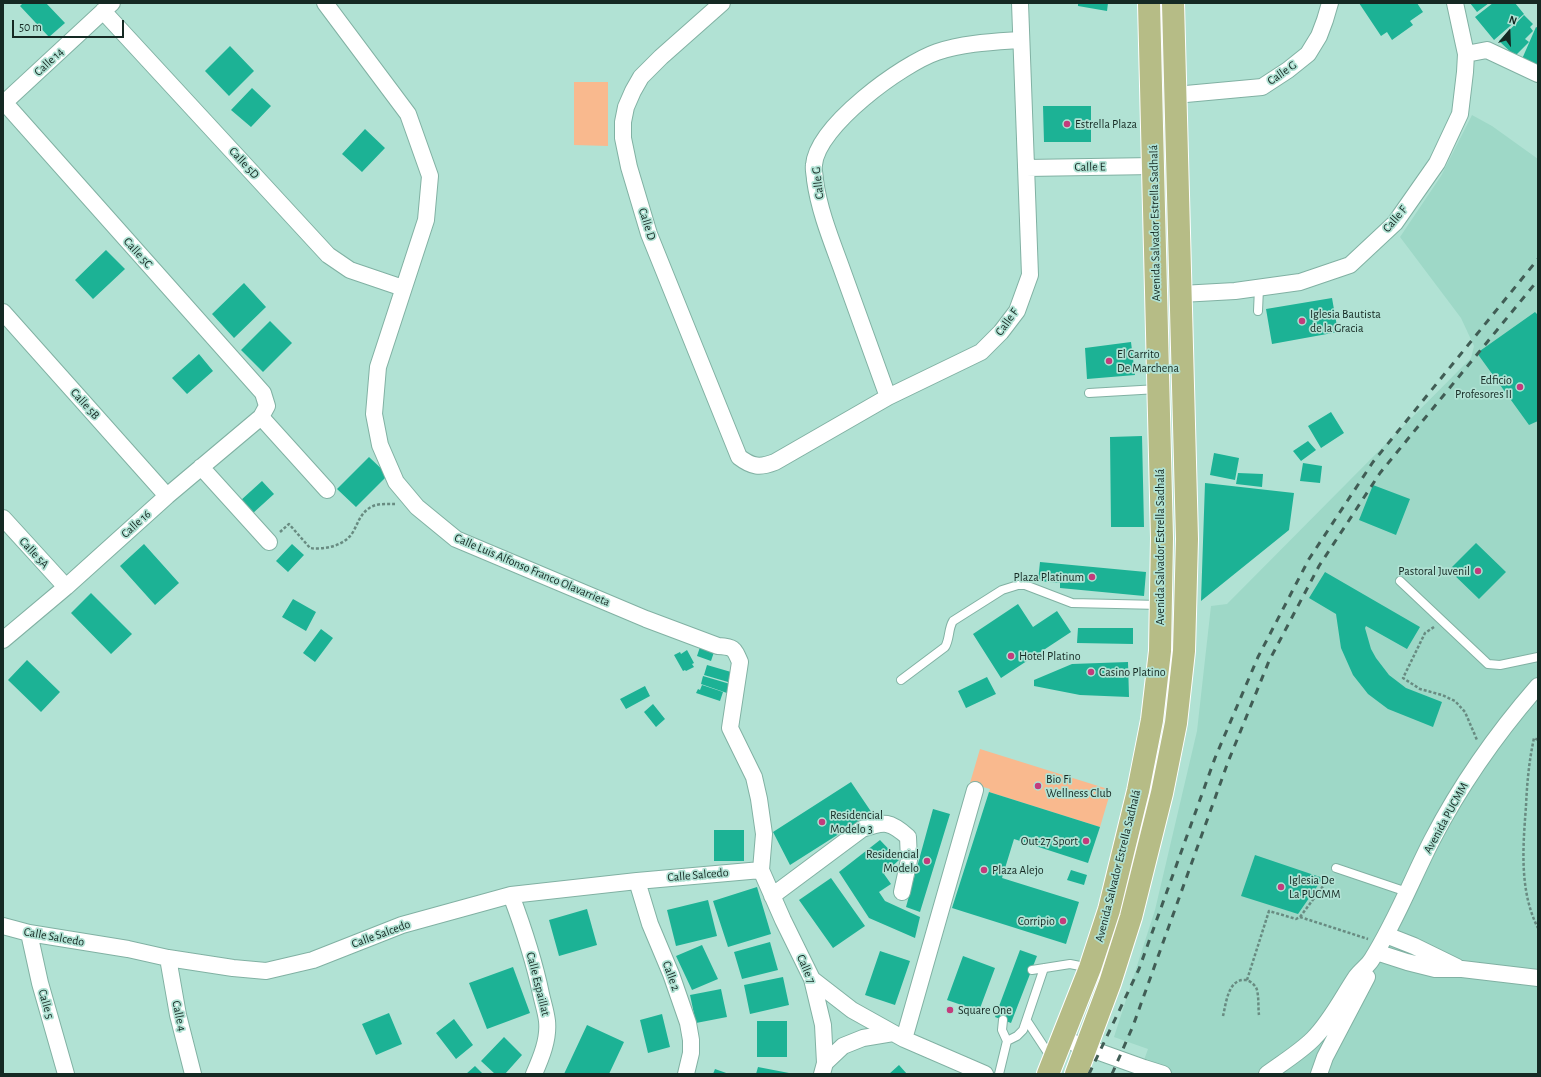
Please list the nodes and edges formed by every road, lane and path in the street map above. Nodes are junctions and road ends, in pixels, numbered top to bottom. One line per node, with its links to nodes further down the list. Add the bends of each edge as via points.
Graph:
1 (325, 3): 16 (street, Calle Luis Alfonso Franco Olavarrieta, via 408,114 430,176 426,220)
2 (722, 3): 25 (street, Calle D, via 640,78 626,107 623,138 649,234 739,457)
3 (1020, 3): 9 (street, Calle F)
4 (1149, 3): 14 (main road, Avenida Salvador Estrella Sadhalá)
5 (1173, 3): 12 (main road, Avenida Salvador Estrella Sadhalá)
6 (1330, 3): 12 (street, Calle G, via 1319,36 1308,54 1262,87)
7 (1454, 3): 10 (street, Calle F)
8 (107, 7): 13 (street, Calle 14); 16 (street, Calle 5D, via 328,254 350,270)
9 (1021, 40): 15 (street, Calle F); 23 (street, Calle G, via 966,44 936,52 908,66 871,92 835,125 821,145 814,165 817,194)
10 (1466, 54): 11 (street, via 1487,50); 17 (street, Calle F, via 1460,114 1437,163 1395,223 1350,265 1300,282)
11 (1538, 74)
12 (1175, 95): 18 (main road, Avenida Salvador Estrella Sadhalá)
13 (4, 104): 24 (street, Calle 5C, via 263,393)
14 (1154, 166): 15 (street, Calle E); 21 (main road, Avenida Salvador Estrella Sadhalá)
15 (1026, 168): 23 (street, Calle F, via 1030,275 1017,311 981,352)
16 (403, 288): 29 (street, Calle Luis Alfonso Franco Olavarrieta, via 378,367 374,414 380,445 396,482)
17 (1260, 288): 18 (street, Calle F); 19 (lane)
18 (1181, 294): 69 (main road, Avenida Salvador Estrella Sadhalá, via 1187,539 1184,651 1176,723 1162,793 1131,917 1113,976)
19 (1258, 311)
20 (3, 312): 28 (street, Calle 5B)
21 (1159, 389): 22 (lane); 34 (main road, Avenida Salvador Estrella Sadhalá)
22 (1089, 393)
23 (888, 397): 25 (street, Calle F, via 775,462 764,466)
24 (264, 412): 26 (street, Calle 16); 27 (street, Calle 5C)
25 (749, 465)
26 (201, 467): 28 (street, Calle 16); 31 (street)
27 (327, 490)
28 (167, 496): 33 (street, Calle 16)
29 (417, 507): 31 (path, via 381,504 369,508 361,515 347,540 321,550 310,548 289,524); 44 (street, Calle Luis Alfonso Franco Olavarrieta, via 456,539 646,619 735,650 740,662 730,728 754,777 759,799 764,834)
30 (3, 518): 33 (street, Calle 5A)
31 (269, 542)
32 (1400, 581): 35 (lane)
33 (66, 587): 36 (street, Calle 16)
34 (1161, 605): 38 (lane, via 1078,604 1025,585 1012,586 953,621 946,647); 57 (main road, Avenida Salvador Estrella Sadhalá, via 1160,651 1152,720 1138,791 1109,910)
35 (1442, 621): 37 (lane, via 1488,664 1500,665); 41 (path, via 1425,633 1403,678 1420,689 1455,701 1465,712)
36 (3, 640)
37 (1538, 658)
38 (902, 680)
39 (1538, 686): 41 (street, Avenida PUCMM)
40 (1538, 740): 52 (path, via 1534,738 1530,756 1524,866 1530,909)
41 (1483, 755): 47 (street, Avenida PUCMM, via 1458,793)
42 (975, 790): 66 (street)
43 (1336, 868): 47 (lane); 50 (path)
44 (761, 870): 45 (street, Calle Salcedo); 49 (street, Calle 7)
45 (637, 880): 48 (street, Calle Salcedo); 76 (street, Calle 2, via 650,924 688,1023 691,1053)
46 (902, 892): 49 (street, via 909,860 908,837 895,826 878,823 862,829)
47 (1407, 892): 54 (street, Avenida PUCMM)
48 (511, 895): 55 (street, Calle Salcedo, via 402,925 313,960 266,971); 75 (street, Calle Espaillat, via 538,982 547,1022 546,1040)
49 (772, 896): 60 (street, Calle 7)
50 (1300, 917): 54 (path); 61 (path, via 1296,919 1269,911)
51 (3, 926): 53 (street, Calle Salcedo)
52 (1538, 928)
53 (29, 933): 55 (street, Calle Salcedo); 73 (street, Calle 5, via 40,983)
54 (1379, 948): 59 (street, via 1407,962 1435,969); 80 (street, Avenida PUCMM, via 1357,975 1331,1017 1312,1039); 81 (street, Avenida PUCMM, via 1366,980 1325,1057)
55 (168, 958): 74 (street, Calle 4, via 178,1015)
56 (1044, 968): 57 (lane, via 1070,964); 58 (lane); 65 (lane)
57 (1090, 968): 67 (main road, Avenida Salvador Estrella Sadhalá)
58 (1032, 970)
59 (1538, 978)
60 (812, 979): 66 (street, via 852,1010); 70 (street, Calle 7, via 824,1025)
61 (1247, 980): 62 (path, via 1254,984 1257,991); 63 (path, via 1234,984 1230,989)
62 (1259, 1015)
63 (1223, 1016)
64 (1003, 1020): 68 (lane, via 1002,1030)
65 (1028, 1021): 68 (lane, via 1017,1036); 71 (lane)
66 (899, 1036): 70 (street, via 863,1038 843,1046); 77 (street)
67 (1063, 1039): 69 (street); 71 (main road, Avenida Salvador Estrella Sadhalá)
68 (1007, 1041): 78 (lane)
69 (1086, 1048): 72 (main road, Avenida Salvador Estrella Sadhalá); 79 (street)
70 (824, 1068)
71 (1050, 1068): 72 (street)
72 (1079, 1073)
73 (66, 1074)
74 (193, 1074)
75 (534, 1074)
76 (686, 1074)
77 (985, 1074)
78 (999, 1074)
79 (1164, 1074)
80 (1267, 1074)
81 (1319, 1074)

